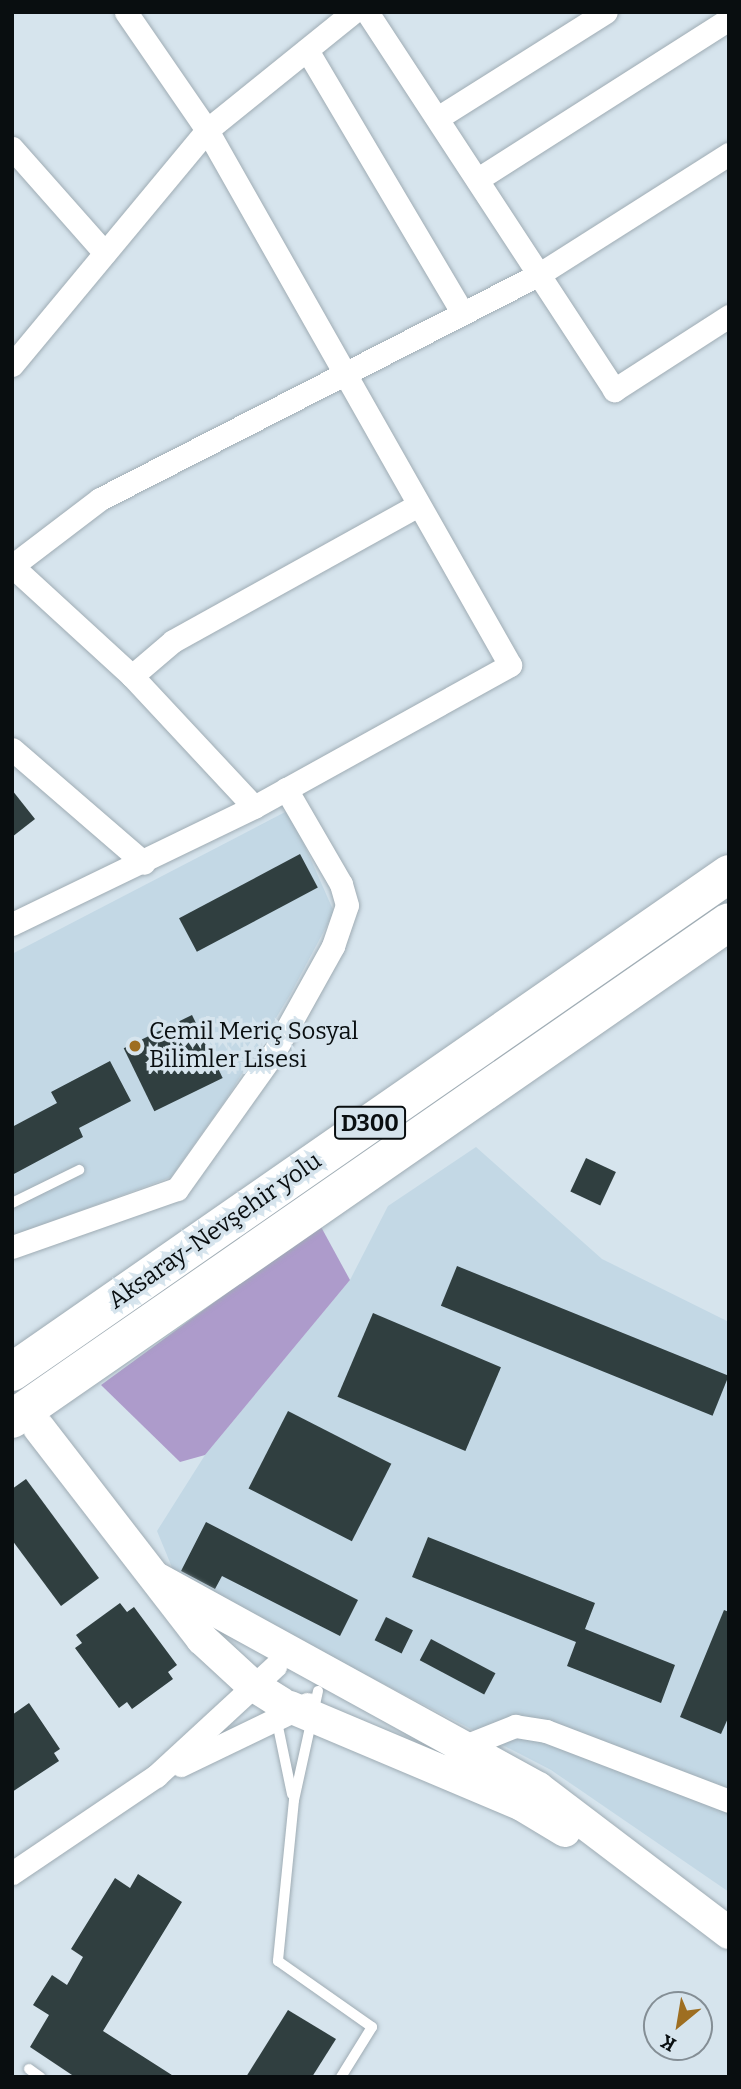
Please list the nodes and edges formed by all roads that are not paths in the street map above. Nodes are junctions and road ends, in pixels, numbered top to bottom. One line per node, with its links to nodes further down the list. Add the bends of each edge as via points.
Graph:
1 (126, 12): 8 (street)
2 (353, 12): 6 (street)
3 (367, 12): 7 (street)
4 (606, 12): 7 (street)
5 (729, 19): 11 (street)
6 (307, 50): 8 (street); 14 (street)
7 (439, 117): 11 (street)
8 (207, 130): 12 (street); 17 (street)
9 (12, 148): 12 (street)
10 (729, 154): 13 (street)
11 (478, 179): 13 (street)
12 (105, 253): 16 (street)
13 (538, 275): 14 (street); 15 (street, via 614,390)
14 (462, 312): 17 (street)
15 (729, 316)
16 (12, 365)
17 (346, 373): 18 (street); 19 (street, via 100,499)
18 (418, 505): 20 (street, via 173,641); 22 (street, via 510,665)
19 (12, 566): 20 (street)
20 (132, 676): 23 (street)
21 (12, 749): 24 (street)
22 (286, 789): 23 (street); 30 (street, via 341,884 347,905 333,946 273,1054 177,1189)
23 (254, 807): 24 (street)
24 (144, 863): 27 (street)
25 (729, 874): 31 (highway, Aksaray-Nevşehir yolu / D300)
26 (729, 922): 32 (highway, Aksaray-Nevşehir yolu / D300)
27 (12, 924)
28 (79, 1170): 29 (lane)
29 (12, 1203)
30 (12, 1247)
31 (12, 1372)
32 (26, 1424): 33 (street)
33 (158, 1580): 34 (street); 35 (street, via 202,1639)
34 (307, 1661): 35 (street, via 290,1658); 36 (street)
35 (287, 1699): 37 (street); 38 (street); 38 (street, via 214,1727); 39 (lane); 39 (lane)
36 (465, 1746): 37 (street); 40 (street, via 515,1726 546,1731); 42 (street, via 538,1788)
37 (415, 1758): 42 (street, via 522,1805)
38 (156, 1776): 41 (street)
39 (294, 1800): 45 (lane, via 278,1961 372,2027)
40 (729, 1801)
41 (12, 1872)
42 (724, 1929)
43 (30, 2069): 44 (lane)
44 (40, 2077)
45 (341, 2077)

